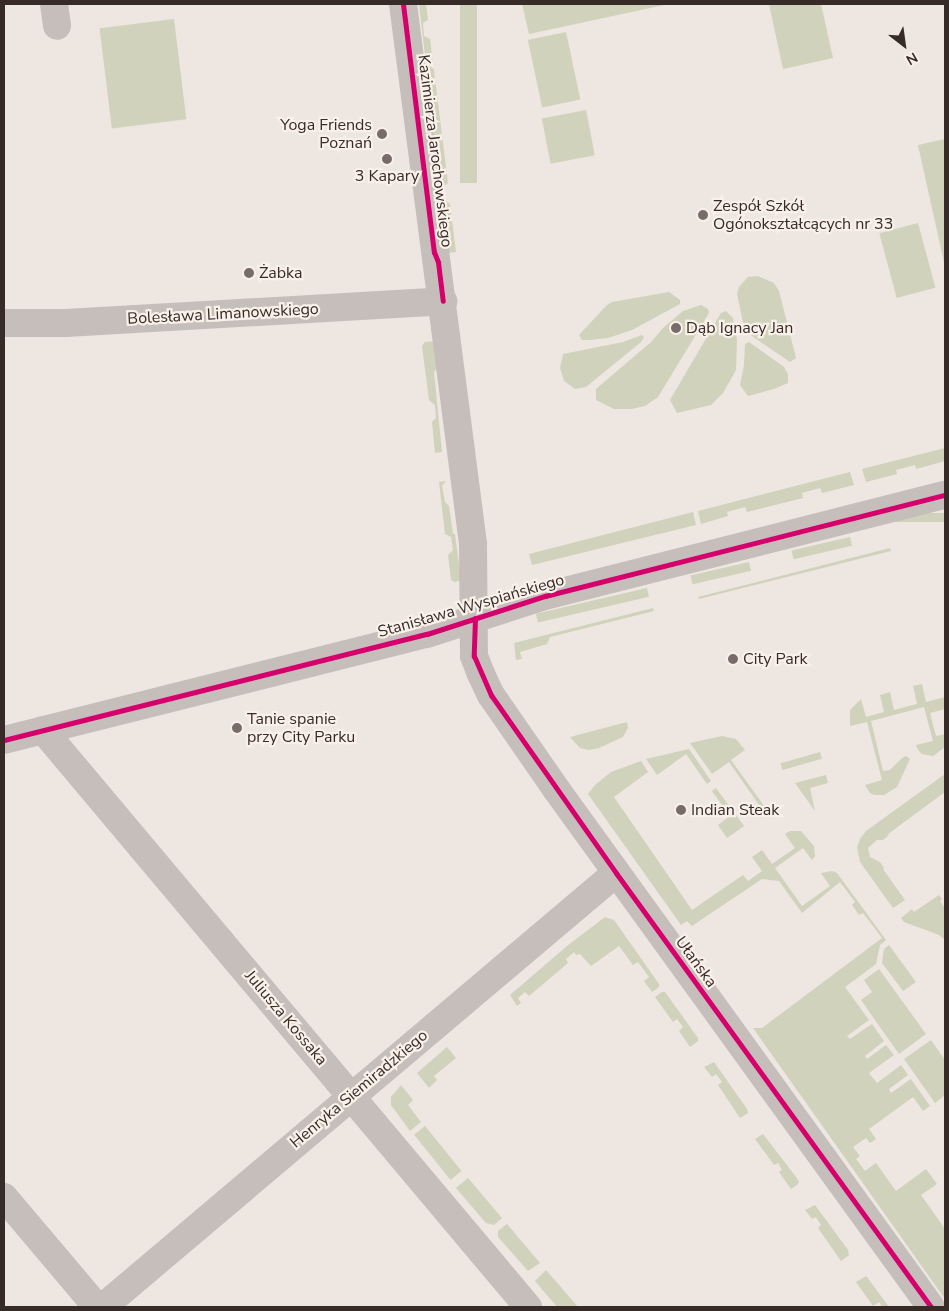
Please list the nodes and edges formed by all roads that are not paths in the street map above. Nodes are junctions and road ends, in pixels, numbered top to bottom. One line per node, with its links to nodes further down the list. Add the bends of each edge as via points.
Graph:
1 (403, 4): 2 (street, Kazimierza Jarochowskiego)
2 (443, 301): 3 (street, Bolesława Limanowskiego, via 250,314); 5 (street, Kazimierza Jarochowskiego, via 473,544)
3 (4, 323)
4 (945, 495): 5 (street, Stanisława Wyspiańskiego, via 545,596)
5 (475, 618): 6 (street, Stanisława Wyspiańskiego, via 427,634); 8 (street, Ułańska, via 474,656 491,695)
6 (43, 730): 7 (street, Stanisława Wyspiańskiego); 9 (street, Juliusza Kossaka)
7 (4, 740)
8 (616, 873): 9 (street, Henryka Siemiradzkiego); 14 (street, Ułańska)
9 (351, 1096): 12 (street, Henryka Siemiradzkiego); 13 (street, Juliusza Kossaka)
10 (4, 1197): 11 (street)
11 (97, 1307)
12 (103, 1307)
13 (528, 1307)
14 (931, 1307)

